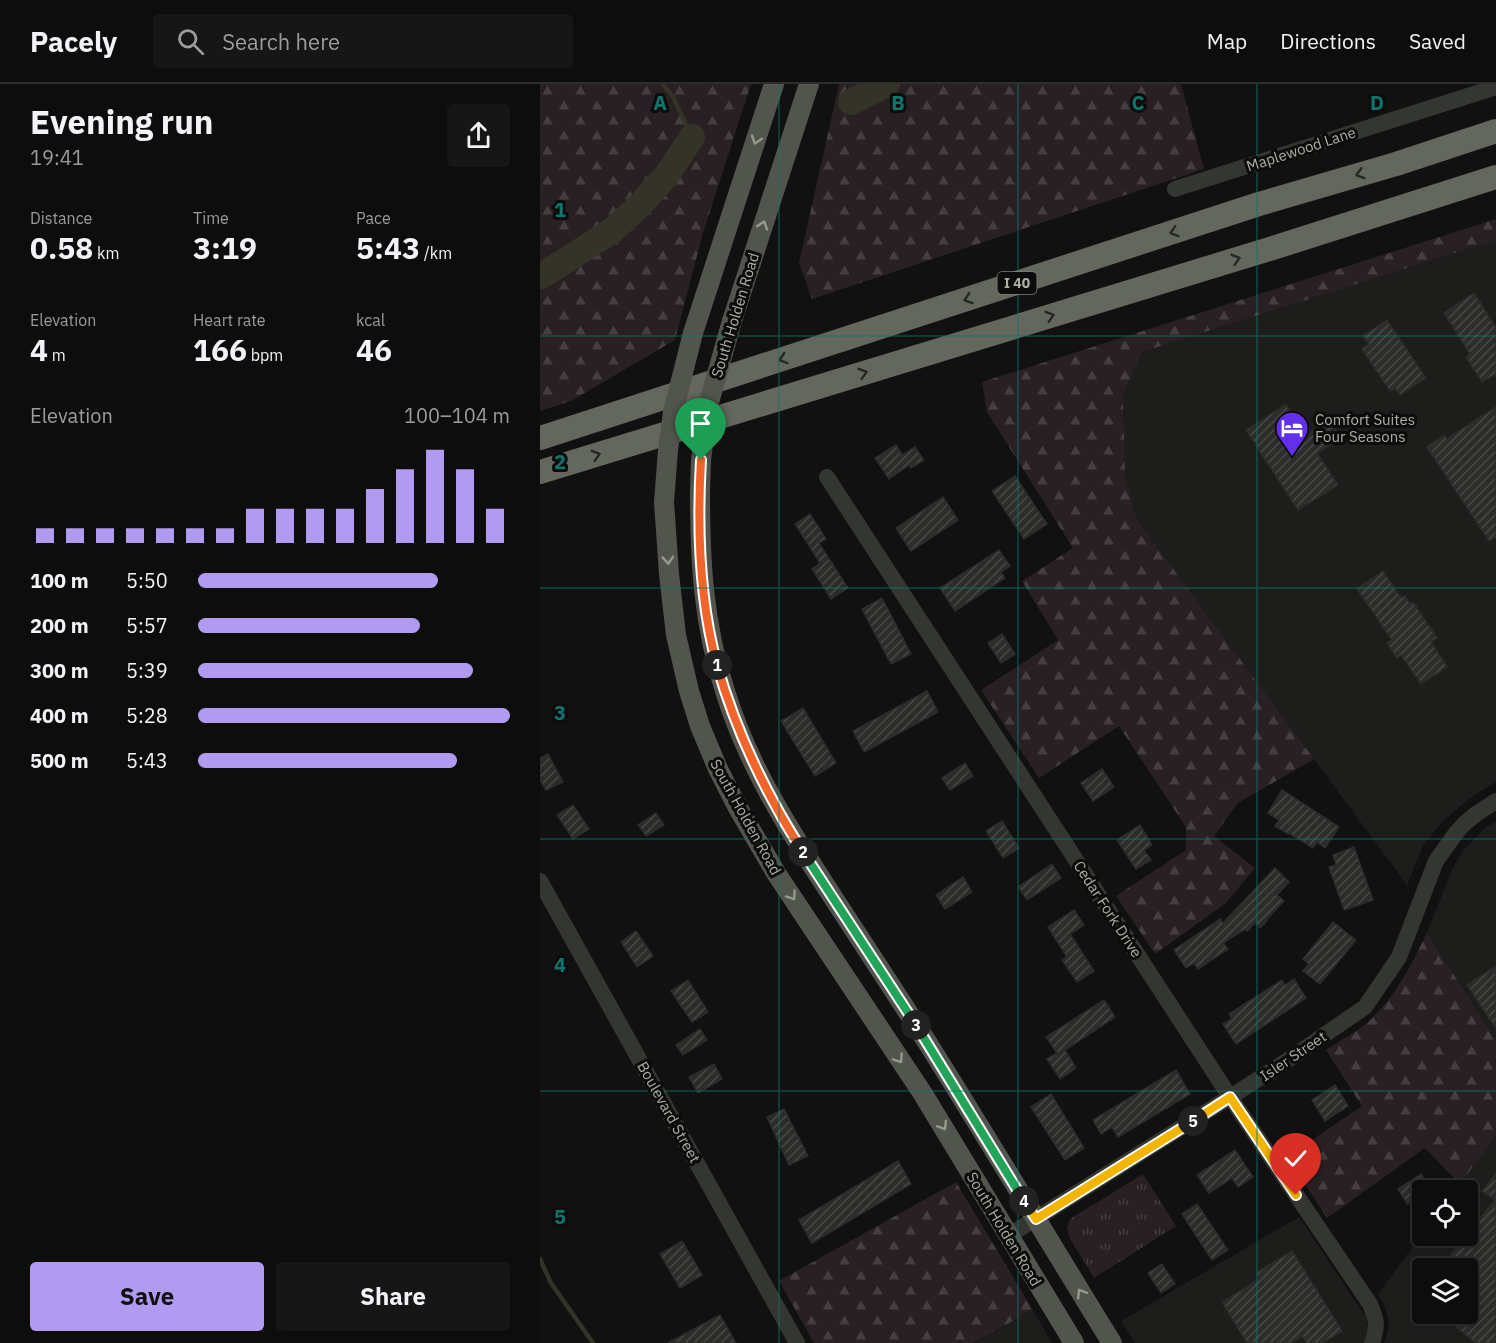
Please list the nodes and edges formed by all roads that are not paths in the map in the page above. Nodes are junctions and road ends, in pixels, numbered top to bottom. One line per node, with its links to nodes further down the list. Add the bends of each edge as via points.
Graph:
1 (774, 84): 18 (main road, South Holden Road, one-way to 18, bridge, via 693,333 673,412 664,502 676,635 700,726 738,808 776,873 923,1094)
2 (808, 84): 17 (main road, South Holden Road, one-way to 2, bridge, via 927,1041 788,828 753,761 725,693 706,615 700,491 708,406)
3 (1496, 87): 8 (street, Maplewood Lane)
4 (1496, 125): 6 (highway)
5 (1496, 131): 6 (highway, I 40)
6 (1396, 164): 11 (highway, I 40, one-way to 11, via 1259,204)
7 (1496, 177): 10 (highway)
8 (1174, 189)
9 (1496, 191): 10 (highway)
10 (1404, 206): 12 (highway, one-way to 10)
11 (540, 438)
12 (540, 472)
13 (827, 477): 16 (street, Cedar Fork Drive)
14 (1496, 801): 16 (street, Isler Street, via 1464,824 1436,861 1399,957 1365,1007)
15 (540, 881): 19 (street, Boulevard Street)
16 (1230, 1097): 17 (street, Isler Street); 22 (street, Cedar Fork Drive, via 1370,1304 1377,1329)
17 (1036, 1219): 18 (street, Isler Street); 21 (main road, South Holden Road, one-way to 17)
18 (1008, 1236): 20 (main road, South Holden Road)
19 (797, 1343)
20 (1074, 1343)
21 (1112, 1343)
22 (1372, 1343)

